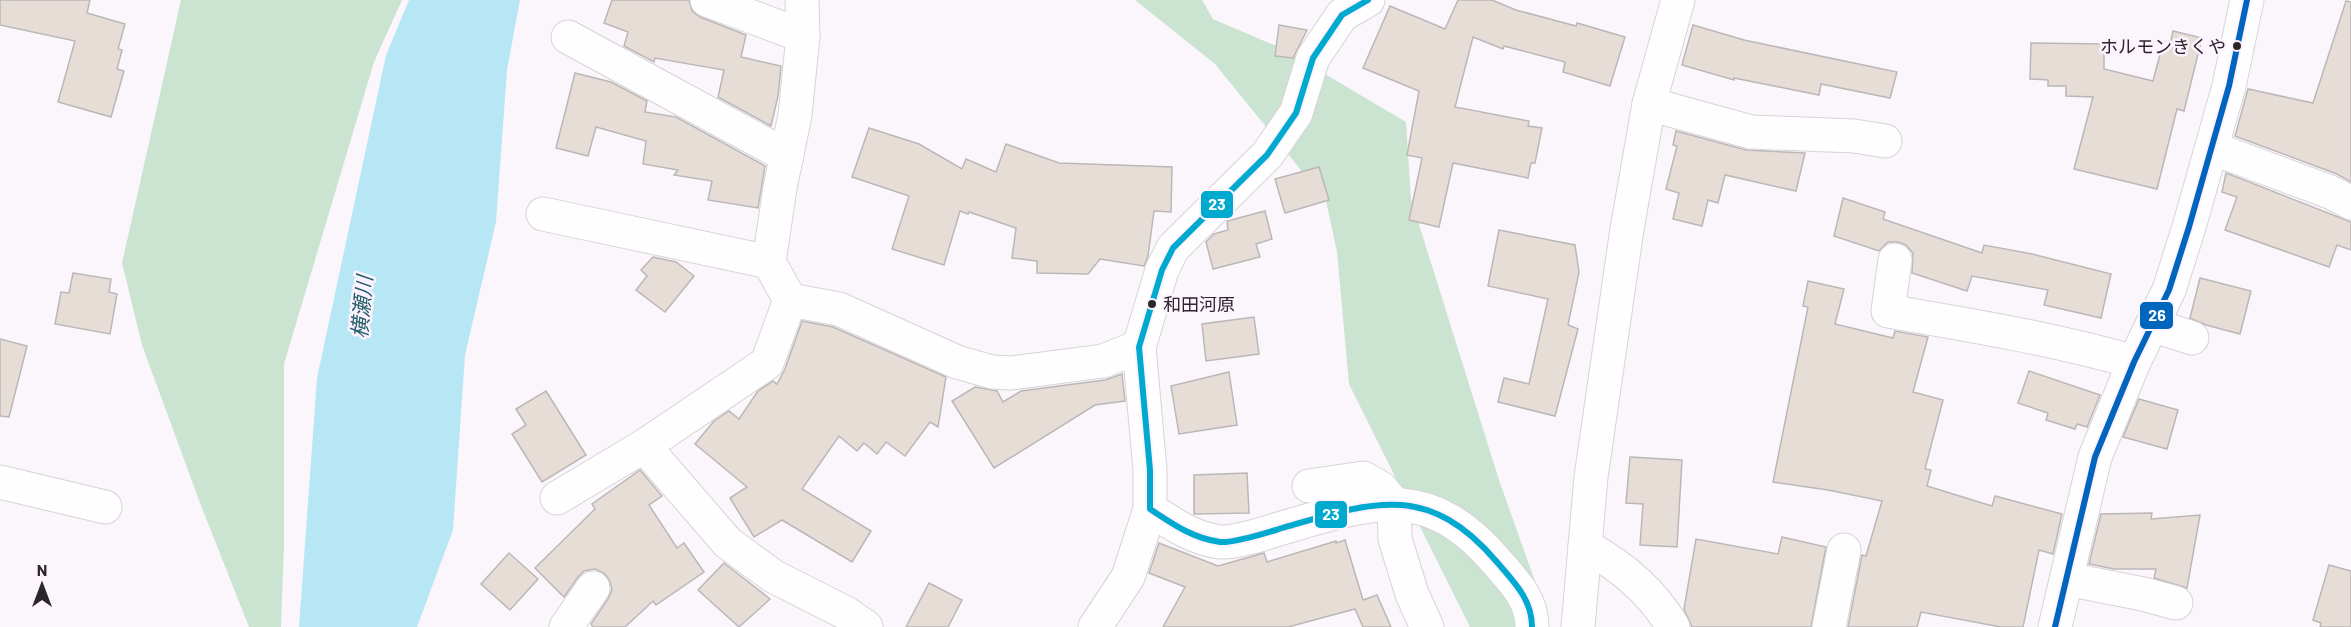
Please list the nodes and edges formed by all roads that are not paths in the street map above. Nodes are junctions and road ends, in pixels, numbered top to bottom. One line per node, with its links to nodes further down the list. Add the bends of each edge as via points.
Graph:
1 (707, 0): 6 (street)
2 (802, 0): 6 (street)
3 (1678, 0): 8 (street)
4 (2247, 0): 10 (street)
5 (1346, 5): 19 (street, via 1313,58 1296,113 1267,155 1173,248 1162,270)
6 (803, 36): 11 (street)
7 (568, 37): 11 (street)
8 (1649, 104): 9 (street, via 1750,132); 28 (street, via 1591,477)
9 (1885, 141)
10 (2212, 148): 12 (street); 17 (street, via 2169,290)
11 (787, 156): 15 (street)
12 (2351, 203)
13 (543, 214): 15 (street)
14 (1894, 260): 20 (street, via 1888,311 2033,337)
15 (769, 262): 16 (street)
16 (790, 300): 19 (street, via 839,309 957,362 992,372 1103,361); 21 (street, via 767,363)
17 (2152, 325): 18 (street); 20 (street)
18 (2192, 338)
19 (1139, 347): 27 (street)
20 (2134, 362): 30 (street, via 2095,457)
21 (644, 447): 24 (street); 34 (street, via 728,543 773,576)
22 (0, 482): 26 (street)
23 (1309, 486): 25 (street, via 1363,478 1381,488)
24 (557, 498)
25 (1394, 504): 27 (street, via 1336,512 1221,542 1186,533); 36 (street, via 1395,539); 37 (street, via 1424,508 1465,529 1522,592 1532,611)
26 (105, 507)
27 (1150, 509): 35 (street, via 1128,577)
28 (1585, 546): 38 (street); 39 (street, via 1611,560 1643,587)
29 (1844, 550): 40 (street)
30 (2067, 579): 32 (street); 41 (street)
31 (593, 588): 33 (street)
32 (2176, 603)
33 (566, 627)
34 (866, 627)
35 (1095, 627)
36 (1427, 627)
37 (1532, 627)
38 (1578, 627)
39 (1673, 627)
40 (1828, 627)
41 (2055, 627)

